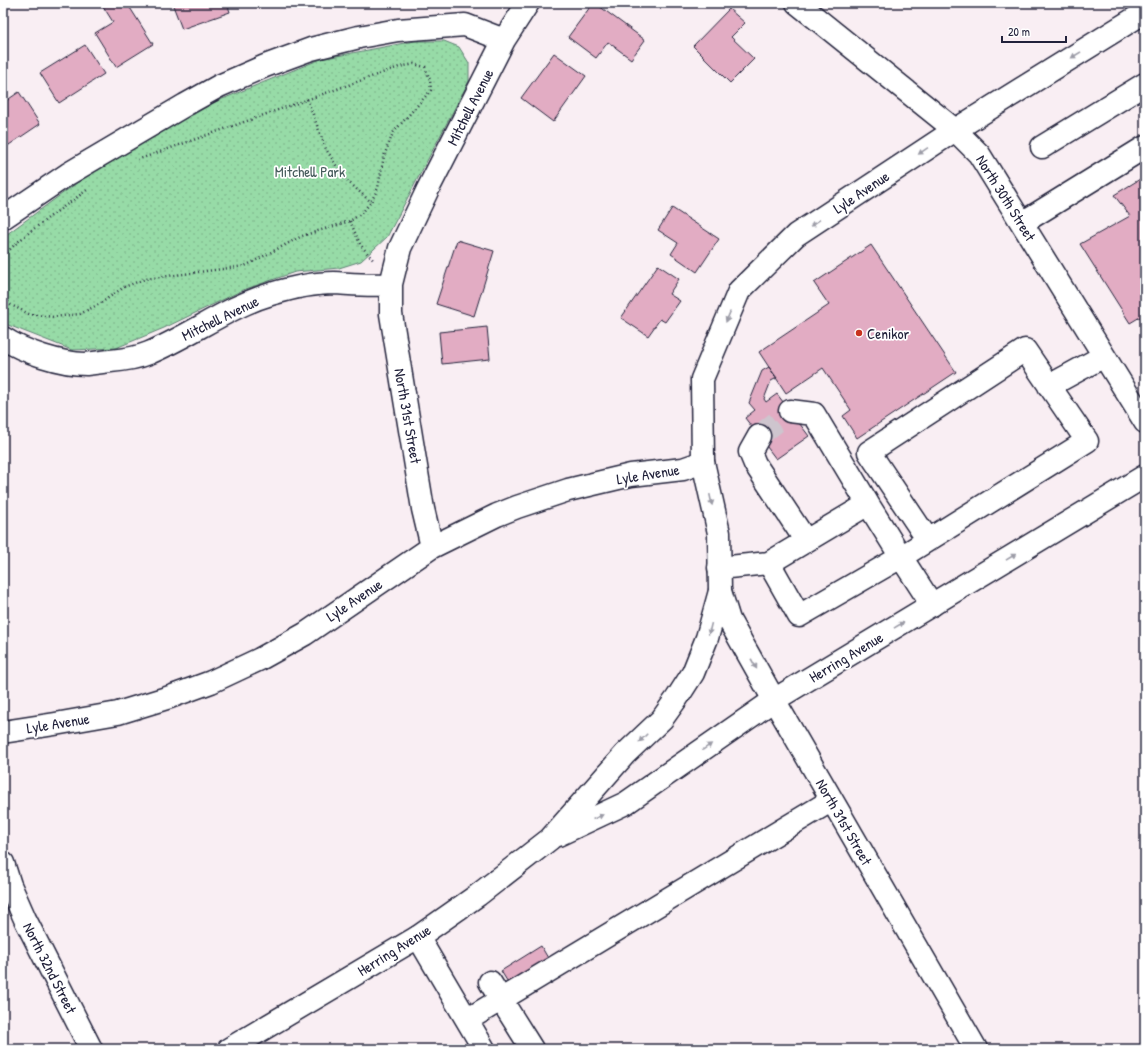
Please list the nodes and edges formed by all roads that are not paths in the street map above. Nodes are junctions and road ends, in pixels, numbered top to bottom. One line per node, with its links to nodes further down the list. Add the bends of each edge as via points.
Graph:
1 (528, 3): 4 (street, Mitchell Avenue)
2 (797, 3): 6 (street, North 30th Street)
3 (1145, 12): 6 (street, Lyle Avenue, one-way to 6)
4 (504, 40): 9 (street, via 465,25 398,30 311,49 219,86 68,174); 11 (street, Mitchell Avenue, via 400,248)
5 (1145, 84): 7 (street)
6 (955, 130): 10 (street, North 30th Street, via 979,154); 19 (street, Lyle Avenue, one-way to 19, via 796,235 739,291 702,379)
7 (1042, 147)
8 (1145, 147): 10 (street)
9 (3, 218)
10 (1022, 224): 13 (street, North 30th Street)
11 (391, 284): 12 (street, Mitchell Avenue, via 375,286 333,283 297,287 270,294 233,309 148,354 126,360 85,364 56,360 28,351); 24 (street, North 31st Street, via 391,314 423,508)
12 (3, 338)
13 (1104, 356): 14 (street); 15 (street, North 30th Street)
14 (1049, 386): 22 (street, via 1087,441); 22 (street, via 1025,350 869,452)
15 (1138, 396): 17 (street, North 30th Street)
16 (790, 411): 21 (street, via 814,414)
17 (1145, 422)
18 (759, 436): 23 (street, via 750,452 755,464)
19 (703, 462): 24 (street, Lyle Avenue, via 683,469 630,475 568,490 504,512); 27 (street, Lyle Avenue, one-way to 27, via 719,533)
20 (1145, 476): 29 (street, Herring Avenue, one-way to 20)
21 (868, 504): 23 (street); 25 (street)
22 (928, 540): 25 (street)
23 (806, 541): 26 (street)
24 (432, 547): 31 (street, Lyle Avenue, via 305,634 211,682 118,712)
25 (901, 557): 26 (street, via 799,616); 29 (street)
26 (769, 563): 27 (street)
27 (719, 568): 28 (street, Lyle Avenue)
28 (720, 591): 30 (street, North 31st Street, one-way to 30, via 730,620); 33 (street, Herring Avenue, one-way to 33, via 708,638 693,673 677,698 662,719 625,754)
29 (932, 605): 30 (street, Herring Avenue, one-way to 29)
30 (774, 700): 32 (street, North 31st Street); 33 (street, Herring Avenue, one-way to 30, via 626,803)
31 (3, 732)
32 (832, 800): 36 (street); 42 (street, North 31st Street)
33 (550, 839): 35 (street, Herring Avenue, via 478,895)
34 (3, 863): 38 (street, North 32nd Street, via 25,919)
35 (418, 937): 37 (street); 39 (street, Herring Avenue)
36 (495, 991): 37 (street); 41 (street)
37 (467, 1020): 40 (street)
38 (91, 1049)
39 (229, 1049)
40 (484, 1049)
41 (532, 1049)
42 (976, 1049)

